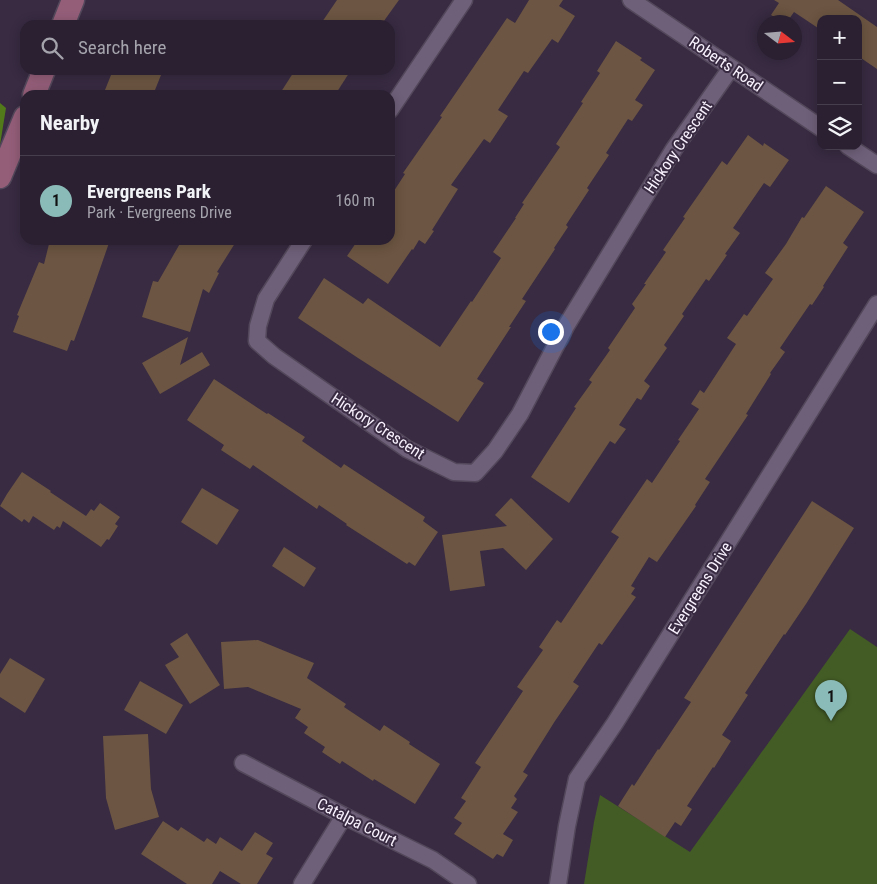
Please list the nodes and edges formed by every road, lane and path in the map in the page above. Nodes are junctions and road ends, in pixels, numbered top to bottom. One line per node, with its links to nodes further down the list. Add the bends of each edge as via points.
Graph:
1 (74, 0): 4 (main road)
2 (464, 0): 8 (street)
3 (631, 0): 5 (street, Roberts Road)
4 (65, 20)
5 (731, 68): 9 (street, Roberts Road); 14 (street, Hickory Crescent, via 674,149 566,326 520,414 475,473 454,472 407,449 274,356 258,341 258,326 266,299)
6 (42, 75): 7 (main road)
7 (36, 90)
8 (395, 103)
9 (817, 125)
10 (20, 129): 13 (main road)
11 (854, 150): 12 (street)
12 (877, 165)
13 (0, 177)
14 (301, 245)
15 (877, 304): 20 (street, Evergreens Drive, via 577,780)
16 (243, 763): 17 (street, Catalpa Court)
17 (344, 816): 18 (street); 19 (street, Catalpa Court, via 433,860)
18 (302, 884)
19 (468, 884)
20 (558, 884)

